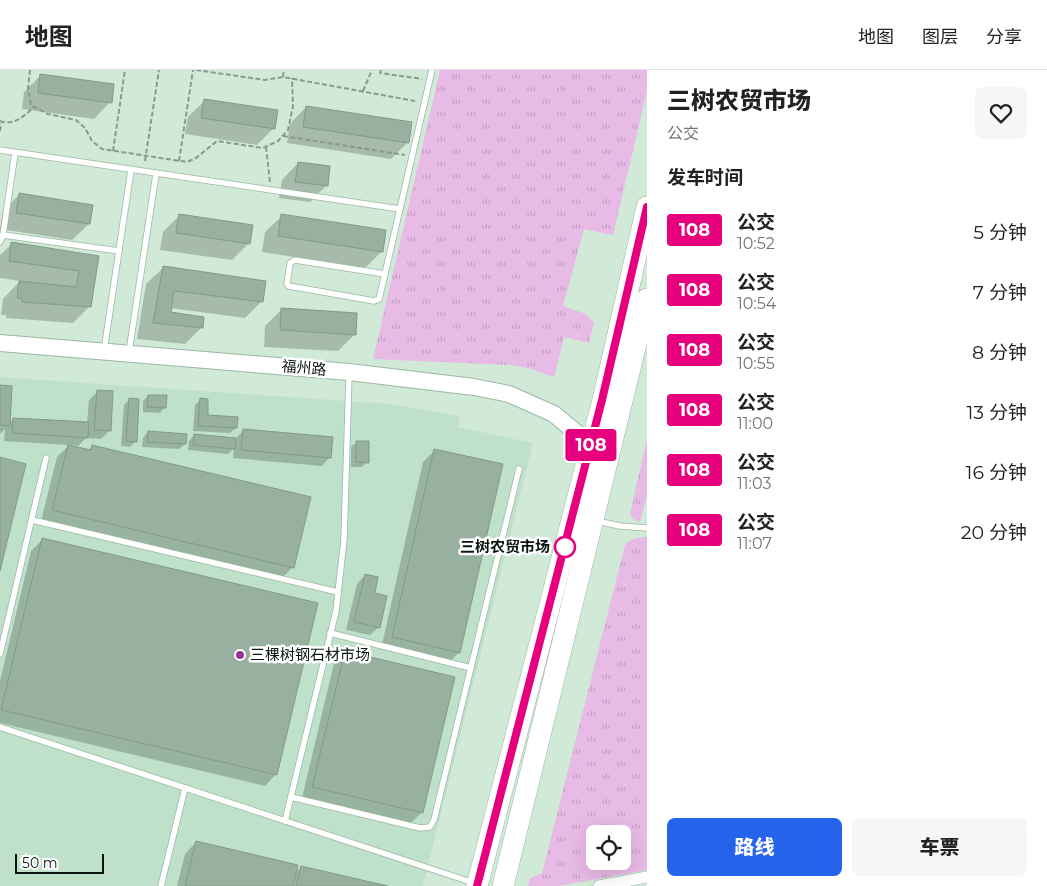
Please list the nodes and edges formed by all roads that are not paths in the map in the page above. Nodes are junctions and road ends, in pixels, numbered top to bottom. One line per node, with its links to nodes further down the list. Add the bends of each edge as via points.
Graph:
1 (432, 70): 7 (lane)
2 (0, 150): 3 (lane)
3 (15, 153): 4 (lane); 8 (lane)
4 (131, 170): 5 (lane); 11 (lane)
5 (156, 174): 7 (lane); 17 (lane)
6 (647, 207): 14 (highway)
7 (400, 209): 12 (lane)
8 (3, 220): 9 (lane)
9 (3, 235): 10 (lane); 11 (lane)
10 (0, 242)
11 (119, 251): 16 (lane)
12 (385, 274): 12 (lane, via 377,300 287,284 290,263 295,260)
13 (646, 303): 14 (street); 22 (highway)
14 (624, 306): 19 (highway)
15 (0, 343): 16 (street, 福州路)
16 (104, 352): 17 (street, 福州路)
17 (129, 354): 18 (street, 福州路)
18 (349, 372): 19 (street, 福州路, via 510,394 554,414); 25 (lane, via 344,540)
19 (591, 445): 22 (highway)
20 (46, 458): 23 (lane)
21 (519, 469): 28 (lane)
22 (583, 518): 24 (lane); 34 (highway); 36 (highway)
23 (32, 520): 25 (lane); 27 (lane)
24 (647, 528)
25 (338, 592): 26 (lane)
26 (330, 633): 28 (lane); 31 (lane)
27 (0, 654)
28 (471, 668): 31 (lane, via 430,827 420,828)
29 (0, 728): 30 (lane)
30 (185, 788): 32 (lane); 35 (lane)
31 (291, 797): 32 (lane)
32 (285, 821): 34 (lane)
33 (647, 877): 37 (street)
34 (479, 885)
35 (161, 886)
36 (503, 886)
37 (599, 886)

